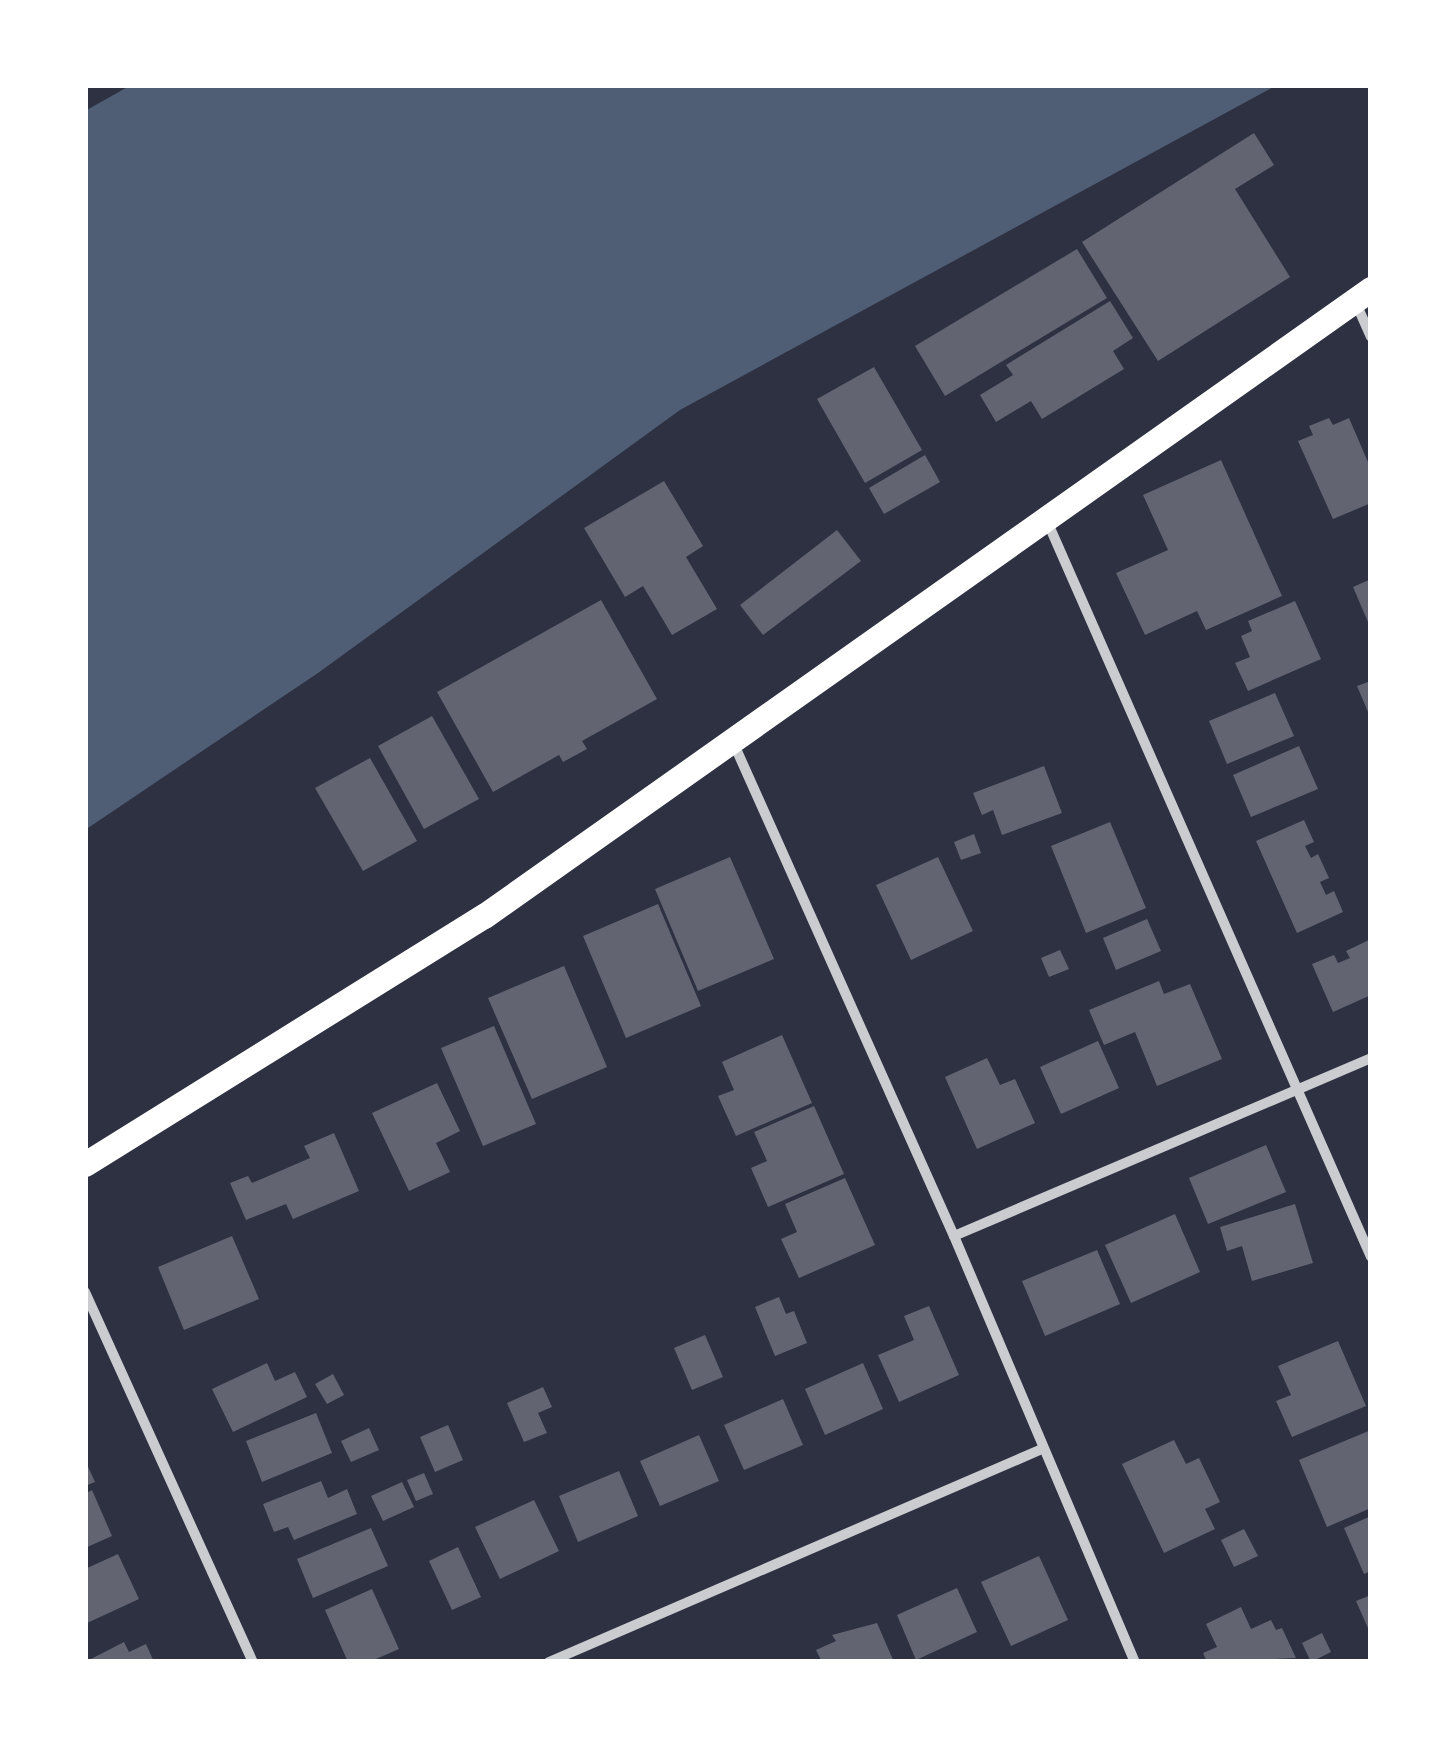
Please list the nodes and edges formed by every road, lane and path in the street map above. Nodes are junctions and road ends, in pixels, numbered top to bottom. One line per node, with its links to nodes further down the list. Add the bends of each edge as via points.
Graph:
1 (1363, 294): 2 (street); 3 (main road)
2 (1371, 338)
3 (1047, 520): 4 (main road); 6 (street)
4 (733, 742): 7 (main road, via 484,916); 8 (street)
5 (1371, 1058): 6 (street)
6 (1299, 1089): 8 (street); 9 (street)
7 (85, 1164)
8 (954, 1236): 11 (street)
9 (1371, 1257)
10 (85, 1292): 12 (street)
11 (1042, 1449): 13 (street); 14 (street)
12 (253, 1662)
13 (549, 1662)
14 (1134, 1662)

